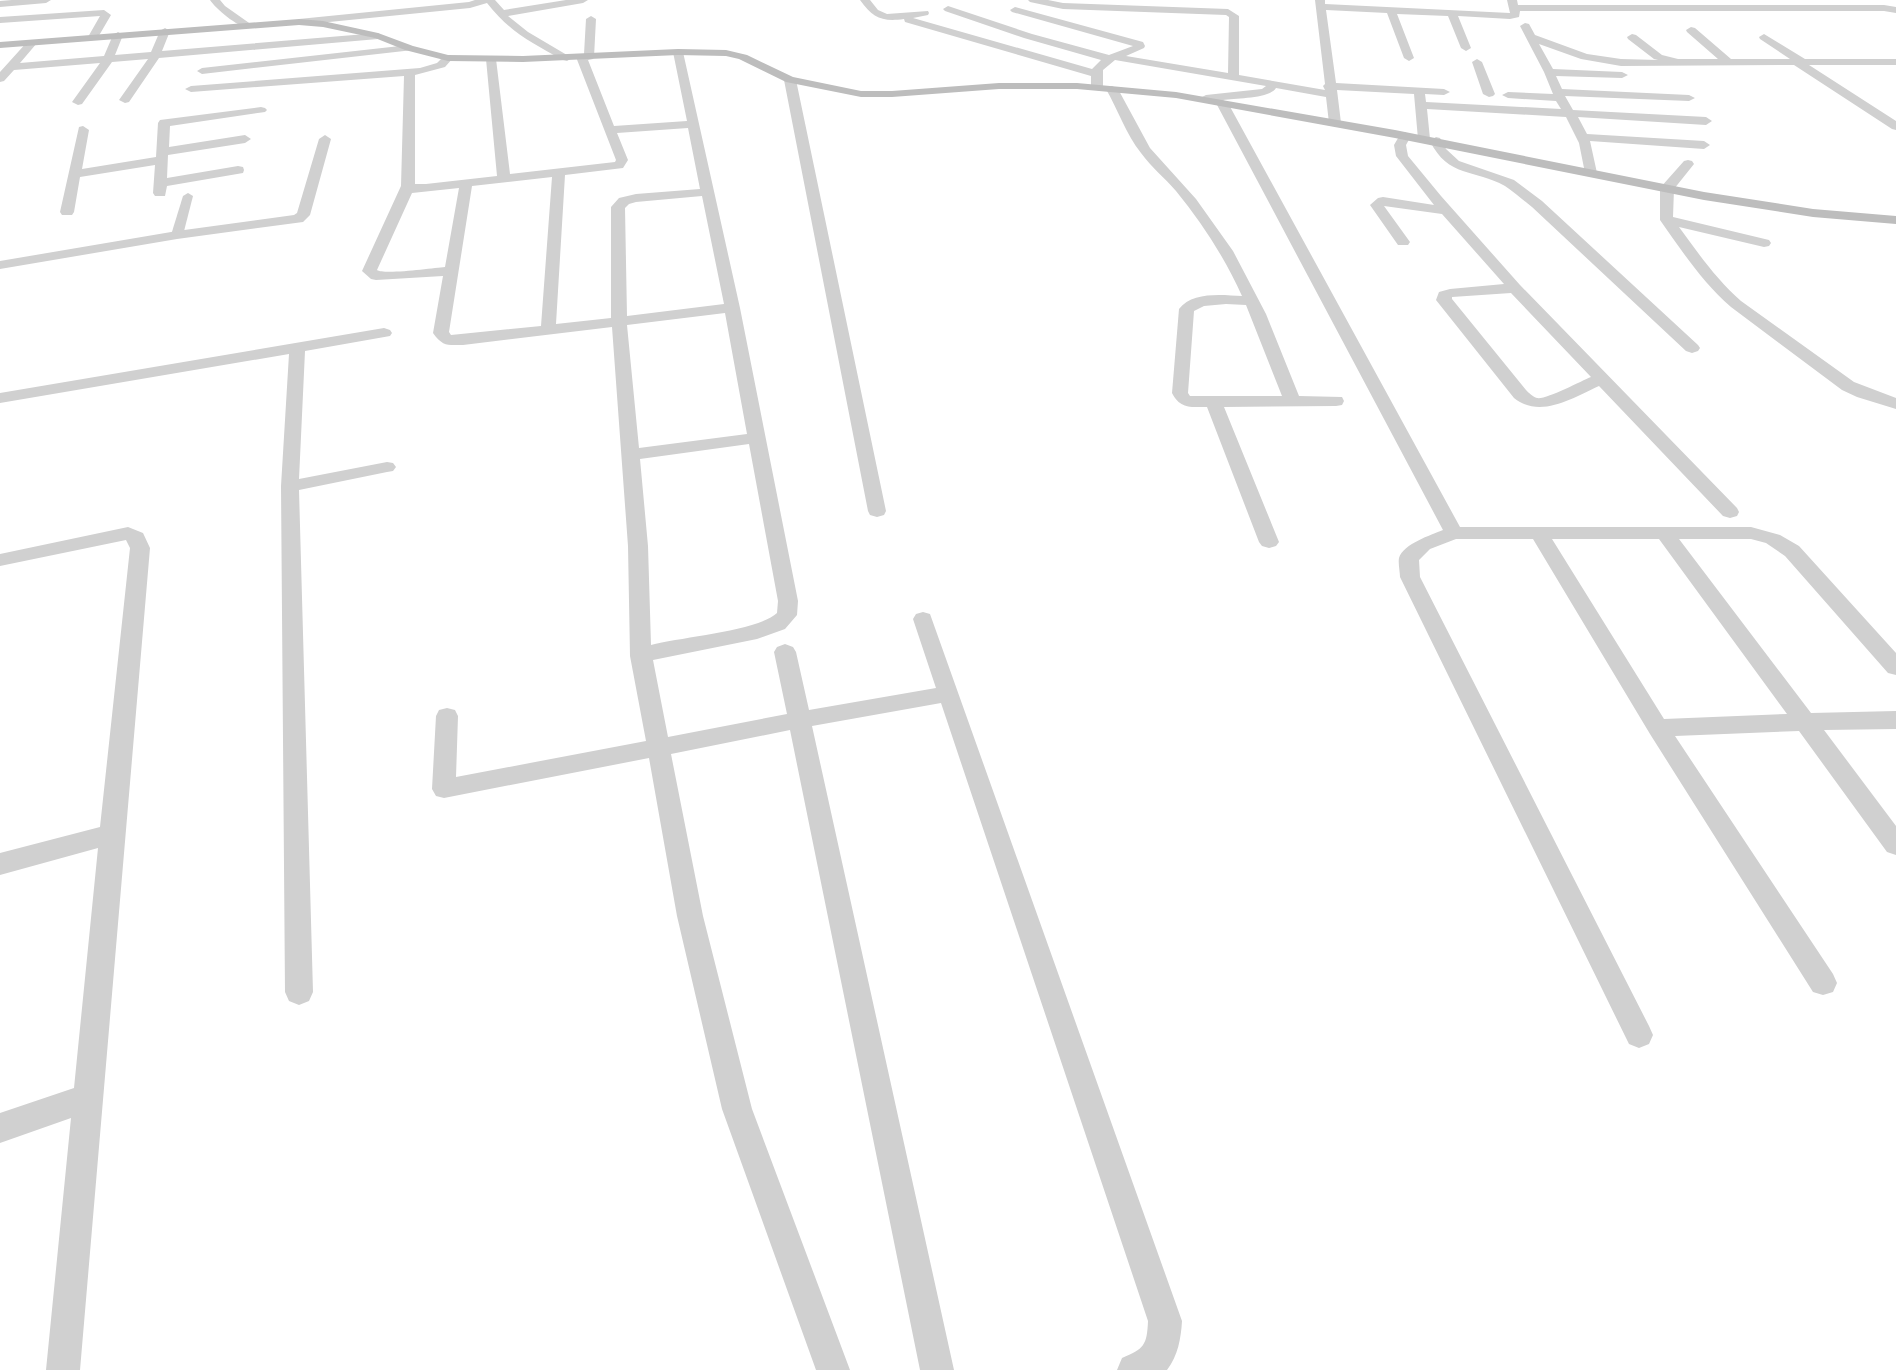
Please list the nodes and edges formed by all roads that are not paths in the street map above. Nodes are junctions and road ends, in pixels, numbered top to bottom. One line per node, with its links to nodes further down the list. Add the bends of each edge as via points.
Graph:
1 (46, 0): 10 (street)
2 (215, 0): 28 (street)
3 (485, 0): 27 (street, via 470,5)
4 (490, 0): 22 (street)
5 (584, 0): 22 (street)
6 (866, 0): 21 (street, via 876,13 882,15)
7 (1033, 0): 12 (street, via 1048,4)
8 (1706, 0): 16 (street)
9 (1839, 0): 17 (street)
10 (0, 4)
11 (916, 4): 21 (street)
12 (1082, 4): 61 (street, via 1222,11 1233,14)
13 (1320, 4): 20 (street); 68 (street)
14 (1513, 4): 16 (street); 23 (street, via 1515,15 1510,16)
15 (947, 5): 21 (street); 46 (street, via 1028,36)
16 (1718, 8): 17 (street)
17 (1852, 8): 19 (street)
18 (1015, 10): 46 (street, via 1140,46)
19 (1896, 10)
20 (1392, 11): 23 (street); 47 (street)
21 (923, 13)
22 (500, 14): 45 (street, via 520,33)
23 (1452, 14): 39 (street)
24 (591, 19): 43 (street)
25 (0, 20): 33 (street, via 104,13 106,15)
26 (909, 20): 59 (street)
27 (299, 22): 28 (main road); 32 (main road, via 323,24)
28 (247, 25): 30 (main road)
29 (1691, 30): 53 (street)
30 (165, 31): 31 (main road); 42 (street)
31 (118, 35): 33 (main road); 48 (street)
32 (378, 36): 38 (main road); 40 (street)
33 (93, 37): 36 (main road)
34 (1632, 37): 52 (street, via 1658,57)
35 (1764, 37): 50 (street)
36 (32, 43): 37 (main road); 55 (street)
37 (0, 45)
38 (409, 48): 44 (main road); 56 (street)
39 (1466, 48)
40 (210, 52): 42 (street); 56 (street)
41 (678, 52): 43 (main road); 64 (main road, via 733,54); 86 (street)
42 (155, 56): 48 (street); 77 (street)
43 (585, 57): 45 (main road); 90 (street)
44 (448, 58): 49 (main road); 57 (street, via 435,68)
45 (567, 58): 49 (main road)
46 (1112, 58): 59 (street, via 1098,69); 61 (street)
47 (1409, 58)
48 (108, 59): 55 (street); 78 (street)
49 (491, 59): 103 (street)
50 (1798, 61): 53 (street); 54 (street); 88 (street)
51 (1476, 62): 72 (street)
52 (1678, 62): 53 (street); 58 (street, via 1651,64 1603,60 1585,56 1527,31)
53 (1728, 62)
54 (1896, 62)
55 (10, 67): 63 (street)
56 (202, 71): 74 (street)
57 (410, 72): 74 (street); 105 (street)
58 (1549, 72): 60 (street); 73 (street)
59 (1096, 74): 66 (street)
60 (1634, 75)
61 (1234, 77): 65 (street)
62 (1417, 77): 69 (street)
63 (0, 79)
64 (790, 80): 66 (main road, via 869,94 999,86); 136 (street)
65 (1273, 84): 68 (street); 75 (street, via 1264,92)
66 (1097, 87): 67 (main road)
67 (1112, 89): 75 (main road); 119 (street, via 1144,148 1212,230 1245,284)
68 (1330, 90): 69 (street); 85 (street)
69 (1419, 90): 70 (street); 80 (street)
70 (1458, 92)
71 (1474, 93): 72 (street)
72 (1489, 94): 73 (street)
73 (1559, 95): 76 (street); 82 (street)
74 (187, 97): 83 (street)
75 (1197, 98): 79 (main road)
76 (1689, 98)
77 (124, 100)
78 (78, 102)
79 (1222, 102): 85 (main road); 139 (street)
80 (1420, 105): 82 (street); 95 (street)
81 (261, 110): 83 (street)
82 (1570, 114): 84 (street); 91 (street)
83 (183, 120): 97 (street, via 164,123)
84 (1706, 121)
85 (1334, 123): 92 (main road)
86 (694, 124): 90 (street); 107 (street)
87 (1563, 126): 91 (street)
88 (1896, 126)
89 (83, 130): 102 (street)
90 (610, 130): 100 (street, via 622,160 618,165)
91 (1580, 132): 96 (street); 101 (street)
92 (1405, 136): 95 (main road); 109 (street, via 1400,145 1402,156)
93 (325, 138): 113 (street, via 303,215 298,219)
94 (245, 139): 97 (street)
95 (1430, 140): 101 (main road); 125 (street, via 1456,164 1509,182 1537,204)
96 (1704, 145)
97 (162, 156): 99 (street, via 160,188); 102 (street)
98 (1688, 164): 106 (street)
99 (238, 170)
100 (559, 173): 103 (street); 122 (street)
101 (1591, 173): 106 (main road)
102 (74, 174): 110 (street)
103 (504, 179): 104 (street)
104 (466, 184): 105 (street, via 426,188); 117 (street)
105 (408, 186): 117 (street, via 369,271 376,276 391,276)
106 (1667, 188): 111 (street); 112 (main road, via 1814,212)
107 (708, 192): 120 (street); 121 (street, via 636,198 624,201 618,207)
108 (188, 196): 113 (lane)
109 (1447, 211): 114 (street, via 1379,202 1377,205); 118 (street)
110 (67, 212)
111 (1667, 220): 115 (street); 131 (street, via 1706,274 1736,304 1848,386)
112 (1896, 220)
113 (177, 235): 116 (street)
114 (1403, 242)
115 (1764, 243)
116 (0, 264)
117 (452, 270): 122 (street, via 441,333 447,340)
118 (1515, 288): 126 (street); 126 (street, via 1450,293 1444,295 1444,300 1527,400 1538,403 1549,401)
119 (1251, 301): 129 (street, via 1202,300 1192,303 1187,309 1180,393 1183,399 1190,402); 130 (street)
120 (732, 308): 121 (street); 132 (street)
121 (619, 321): 122 (street); 133 (street)
122 (548, 330)
123 (384, 333): 124 (street)
124 (297, 348): 127 (street); 135 (street)
125 (1692, 348)
126 (1601, 379): 137 (street)
127 (0, 398)
128 (1336, 401): 130 (street)
129 (1214, 402): 130 (street); 141 (street)
130 (1293, 402)
131 (1896, 404)
132 (757, 438): 133 (street); 145 (street, via 788,601 787,615 778,624 757,632)
133 (630, 455): 145 (street, via 638,546)
134 (387, 467): 135 (street)
135 (290, 486): 158 (street)
136 (877, 511)
137 (1730, 512)
138 (1664, 532): 140 (street); 146 (street, via 1751,533 1773,539 1792,551); 151 (street)
139 (1454, 533): 140 (street); 159 (street, via 1423,545 1409,558 1410,577)
140 (1539, 533): 152 (street)
141 (1269, 542)
142 (0, 560): 154 (street, via 128,533 136,537 140,548)
143 (923, 619): 147 (street)
144 (785, 652): 149 (street)
145 (642, 656): 153 (street)
146 (1896, 667)
147 (948, 694): 149 (street); 165 (street, via 1165,1321 1165,1342 1156,1357)
148 (447, 716): 153 (street, via 444,789)
149 (800, 720): 153 (street); 164 (street)
150 (1896, 720): 151 (street)
151 (1804, 722): 152 (street); 155 (street)
152 (1658, 728): 157 (street)
153 (659, 747): 163 (street, via 690,916 737,1108)
154 (112, 834): 156 (street); 160 (street)
155 (1896, 845)
156 (0, 864)
157 (1823, 983)
158 (300, 992)
159 (1639, 1035)
160 (88, 1098): 161 (street); 162 (street)
161 (0, 1128)
162 (63, 1370)
163 (832, 1370)
164 (937, 1370)
165 (1134, 1370)

